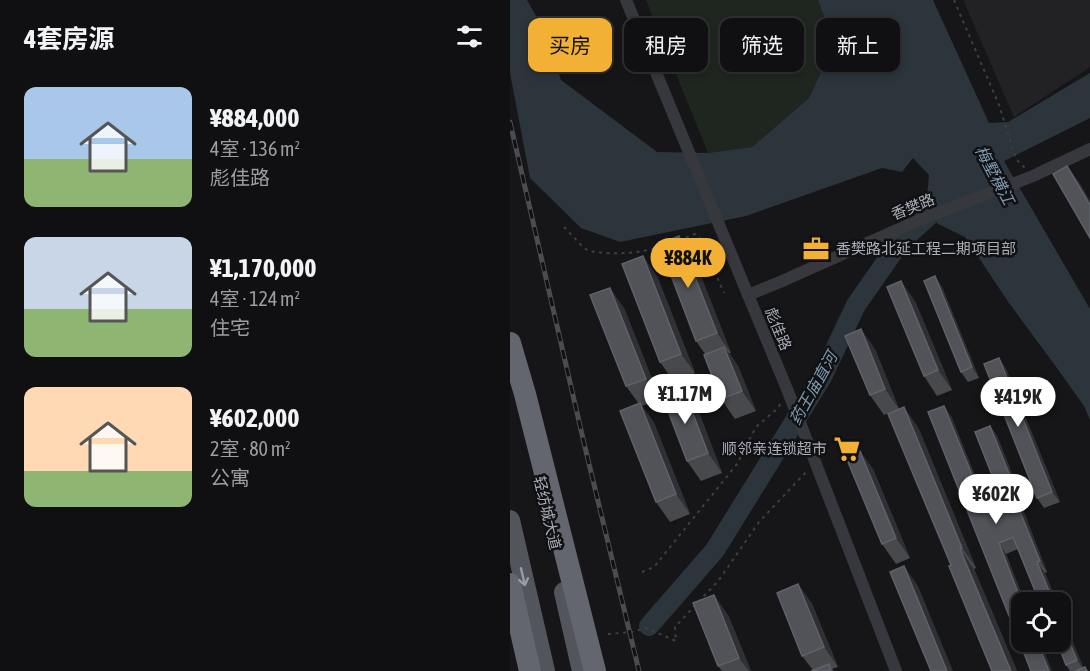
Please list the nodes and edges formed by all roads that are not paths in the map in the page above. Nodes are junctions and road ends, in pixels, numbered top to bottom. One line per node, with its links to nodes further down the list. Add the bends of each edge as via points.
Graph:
1 (626, 0): 3 (street, 彪佳路)
2 (1090, 149): 3 (street, 香樊路)
3 (748, 294): 12 (street, 彪佳路)
4 (510, 343): 11 (highway)
5 (510, 355): 10 (main road, 轻纺城大道)
6 (510, 520): 9 (main road, one-way to 9)
7 (510, 584): 8 (highway)
8 (530, 671)
9 (545, 671)
10 (582, 671)
11 (595, 671)
12 (896, 671)

